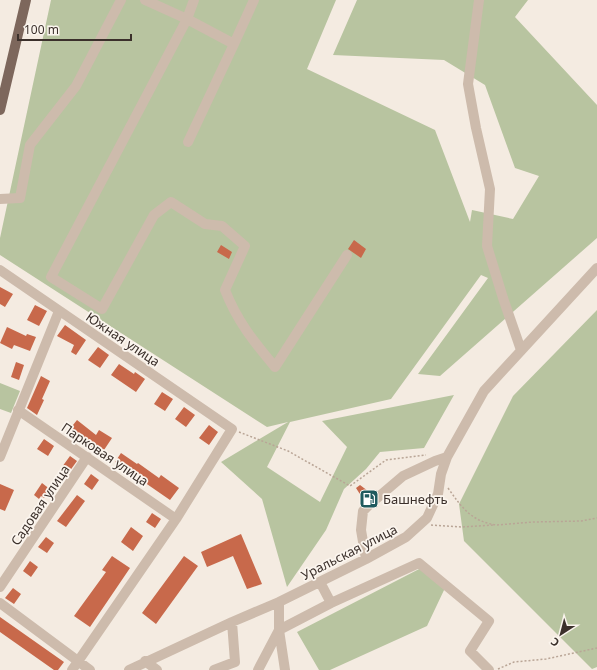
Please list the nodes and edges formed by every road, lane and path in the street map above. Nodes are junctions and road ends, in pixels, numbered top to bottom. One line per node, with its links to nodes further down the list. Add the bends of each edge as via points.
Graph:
1 (26, 0): 9 (main road)
2 (121, 0): 12 (street, via 76,86 30,145 20,198)
3 (145, 0): 7 (street)
4 (194, 0): 7 (street)
5 (254, 0): 8 (street)
6 (479, 0): 17 (street, via 468,84 490,189 487,246)
7 (187, 19): 8 (street); 13 (street, via 51,278 102,310 154,215 171,202 205,224 222,226 245,246 225,290 232,309 253,341 275,367)
8 (234, 44): 11 (street)
9 (0, 106): 10 (main road)
10 (0, 110)
11 (188, 142)
12 (0, 199)
13 (347, 255)
14 (597, 268): 17 (street, Уральская улица)
15 (0, 270): 16 (street, Южная улица)
16 (59, 311): 18 (street); 19 (street, Южная улица)
17 (521, 350): 22 (street, Уральская улица, via 484,391)
18 (18, 410): 20 (street); 21 (street, Парковая улица)
19 (232, 429): 23 (path, via 288,451 350,486 386,460 432,454); 25 (street)
20 (0, 457)
21 (88, 457): 25 (street, Парковая улица); 31 (street, Садовая улица)
22 (447, 457): 23 (street); 24 (street, Уральская улица)
23 (435, 460): 29 (street, via 403,476 363,511 361,530)
24 (441, 474): 27 (street, Уральская улица, via 438,494 427,518); 28 (path, via 459,504 472,516 487,524)
25 (176, 518): 39 (street)
26 (597, 518): 28 (path)
27 (420, 524): 28 (path, via 461,527); 29 (street, Уральская улица, via 406,537)
28 (497, 525)
29 (366, 559): 30 (street, Уральская улица)
30 (320, 582): 32 (street, Уральская улица); 34 (street)
31 (0, 587)
32 (279, 602): 35 (street, Уральская улица); 36 (street)
33 (0, 603): 39 (street)
34 (331, 603): 36 (street); 46 (street, via 419,563 489,621 470,651)
35 (232, 622): 38 (street, Уральская улица); 43 (street, via 235,662)
36 (279, 630): 44 (street); 45 (street)
37 (597, 648): 47 (path, via 546,659 514,662)
38 (146, 661): 41 (street, Уральская улица); 42 (street)
39 (75, 666): 40 (street)
40 (90, 670)
41 (129, 670)
42 (157, 670)
43 (214, 670)
44 (258, 670)
45 (285, 670)
46 (489, 670)
47 (495, 670)

